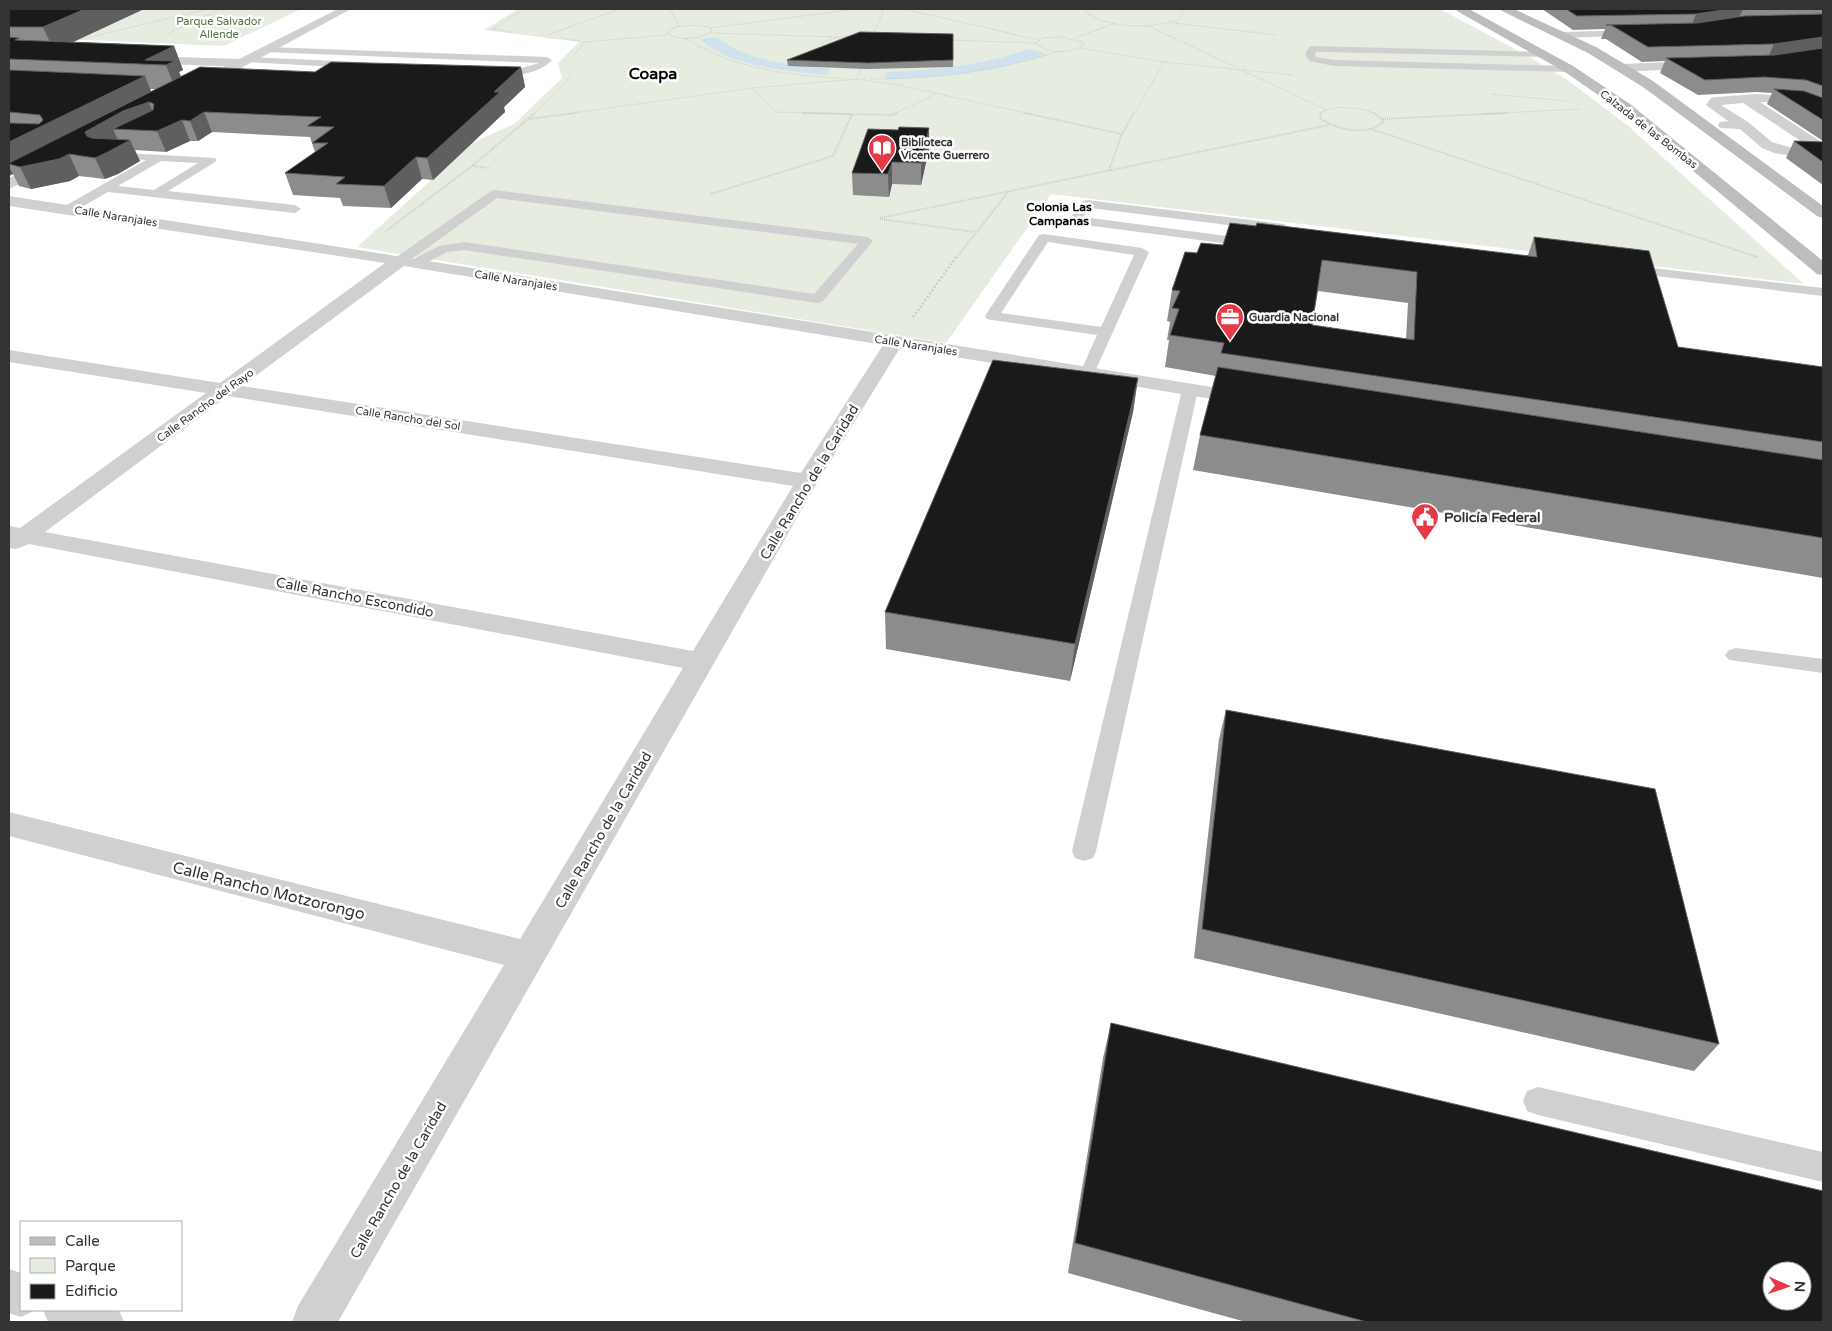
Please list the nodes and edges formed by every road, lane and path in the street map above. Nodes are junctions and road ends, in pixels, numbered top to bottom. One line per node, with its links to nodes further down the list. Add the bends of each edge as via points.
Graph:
1 (207, 9): 39 (path)
2 (220, 9): 43 (path)
3 (346, 9): 40 (street)
4 (524, 9): 5 (path); 21 (path, via 492,29)
5 (529, 9)
6 (620, 9): 28 (path, via 543,36)
7 (670, 9): 18 (path)
8 (856, 9): 20 (path)
9 (884, 9): 27 (path)
10 (904, 9): 36 (path)
11 (1087, 9): 17 (path, via 1091,17)
12 (1179, 9): 13 (path); 16 (path, via 1182,16)
13 (1184, 9)
14 (1461, 9): 44 (main road, Calzada de las Bombas)
15 (1506, 9): 26 (main road)
16 (1171, 22): 19 (path); 25 (path)
17 (1114, 24): 19 (path); 34 (path)
18 (679, 26): 20 (path); 24 (path, via 668,30)
19 (1148, 26): 63 (path)
20 (711, 28): 22 (path)
21 (517, 33)
22 (710, 33): 29 (path); 31 (path)
23 (1653, 33): 26 (street)
24 (668, 35): 31 (path); 37 (path)
25 (1277, 35)
26 (1561, 35): 41 (main road)
27 (873, 36): 29 (path); 32 (path)
28 (551, 37)
29 (845, 37): 51 (path, via 814,47 813,56 831,64)
30 (560, 38): 37 (path)
31 (685, 38): 57 (path, via 714,56 759,70)
32 (895, 38): 33 (path); 51 (path, via 915,46 916,56 895,64)
33 (905, 38)
34 (1073, 39): 36 (path, via 1055,37); 42 (path, via 1082,42 1083,46)
35 (942, 40): 38 (path)
36 (1039, 40): 38 (path)
37 (585, 42): 45 (path)
38 (1036, 43): 42 (path, via 1040,47)
39 (62, 44)
40 (266, 50): 46 (street); 55 (lane, via 547,60 528,72)
41 (1592, 50): 44 (main road); 53 (main road)
42 (1060, 51): 57 (path, via 1015,66 971,74)
43 (133, 54): 47 (street); 47 (street, via 234,50)
44 (1543, 54): 54 (main road, Calzada de las Bombas); 54 (lane, via 1312,49 1310,54 1312,59 1334,63)
45 (570, 60)
46 (245, 61): 47 (street); 49 (lane); 59 (street)
47 (210, 62): 56 (street)
48 (1164, 62): 72 (path)
49 (364, 65)
50 (1710, 65): 53 (street)
51 (862, 67): 57 (path)
52 (570, 68): 66 (path, via 570,77)
53 (1622, 68): 69 (main road)
54 (1569, 69): 62 (main road, Calzada de las Bombas)
55 (480, 70)
56 (184, 76)
57 (857, 79): 58 (path); 60 (path)
58 (752, 88): 65 (path, via 775,112); 66 (path)
59 (187, 92)
60 (934, 94): 65 (path, via 892,115); 72 (path)
61 (1746, 99): 64 (street, via 1796,100); 70 (street, via 1716,100 1713,104); 74 (street)
62 (1625, 107): 67 (path); 96 (main road, Calzada de las Bombas)
63 (1327, 110): 67 (path, via 1360,110); 68 (path, via 1320,114 1320,118)
64 (1823, 112)
65 (852, 114): 84 (path, via 833,156 706,196)
66 (529, 119): 77 (path)
67 (1383, 119): 71 (path, via 1383,124)
68 (1330, 125): 71 (path); 79 (path)
69 (1708, 126): 70 (street); 88 (main road)
70 (1743, 126): 74 (street, via 1779,150)
71 (1371, 129): 93 (path)
72 (1122, 134): 79 (path)
73 (120, 144): 76 (lane, via 102,154)
74 (1823, 150)
75 (60, 157): 80 (street)
76 (158, 158): 81 (lane); 83 (lane, via 211,160)
77 (472, 166): 78 (path); 92 (path)
78 (491, 168)
79 (1109, 170): 82 (path)
80 (9, 184)
81 (105, 188): 83 (lane); 86 (lane)
82 (1010, 191): 90 (path); 90 (path, via 877,218)
83 (157, 193): 87 (lane)
84 (715, 197)
85 (9, 201): 86 (street, Calle Naranjales)
86 (69, 209): 92 (street, Calle Naranjales)
87 (295, 209)
88 (1823, 212)
89 (1295, 229): 91 (lane, via 1087,204 1075,220)
90 (974, 232): 99 (path)
91 (1261, 244)
92 (357, 254): 94 (street, Calle Naranjales)
93 (1757, 257)
94 (408, 262): 94 (lane, via 464,215 495,194 868,241 817,299 464,246 444,249); 99 (street, Calle Naranjales); 102 (street, Calle Rancho del Rayo)
95 (1610, 267): 97 (lane)
96 (1823, 270)
97 (1823, 292)
98 (1106, 332): 98 (lane, via 1142,252 1044,238 992,316); 101 (lane)
99 (895, 341): 101 (street, Calle Naranjales); 105 (street, Calle Rancho de la Caridad)
100 (9, 356): 102 (street, Calle Rancho del Sol)
101 (1088, 373): 103 (street, Calle Naranjales)
102 (227, 389): 105 (street, Calle Rancho del Sol); 106 (street, Calle Rancho del Rayo)
103 (1190, 390): 104 (street, Calle Naranjales); 111 (lane)
104 (1269, 402)
105 (808, 481): 108 (street, Calle Rancho de la Caridad)
106 (14, 539): 108 (street, Calle Rancho Escondido)
107 (1736, 655): 109 (lane)
108 (702, 662): 112 (street, Calle Rancho de la Caridad)
109 (1823, 666)
110 (9, 824): 112 (street, Calle Rancho Motzorongo)
111 (1084, 851)
112 (529, 956): 117 (street, Calle Rancho de la Caridad)
113 (1538, 1100): 114 (lane)
114 (1823, 1167)
115 (68, 1311): 116 (street)
116 (102, 1322)
117 (314, 1322)

